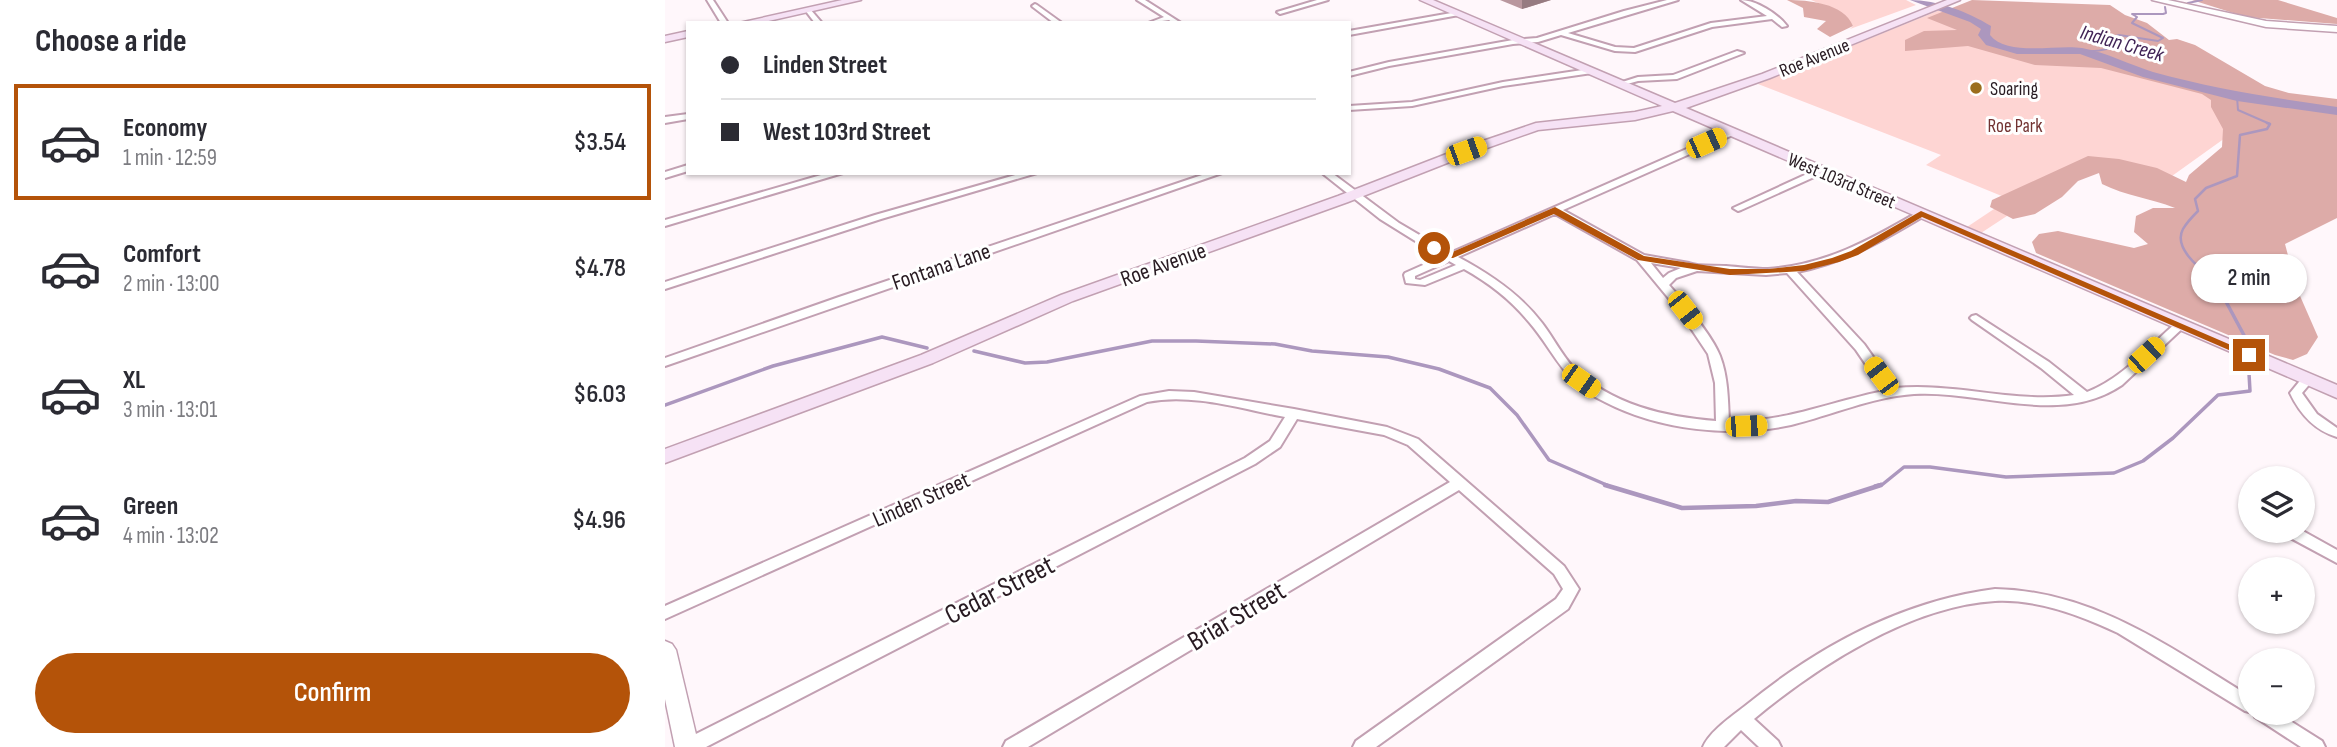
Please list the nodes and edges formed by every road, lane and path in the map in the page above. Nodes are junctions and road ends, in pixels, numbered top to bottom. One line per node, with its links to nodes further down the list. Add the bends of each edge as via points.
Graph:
1 (710, 0): 17 (street)
2 (856, 0): 10 (main road)
3 (1140, 0): 16 (street)
4 (1325, 0): 13 (street)
5 (1425, 0): 14 (main road, West 103rd Street)
6 (1675, 0): 26 (street)
7 (1744, 0): 15 (street)
8 (2156, 0): 24 (street, via 2266,24)
9 (1948, 1): 34 (main road, Roe Avenue, via 1755,80)
10 (825, 3): 12 (main road)
11 (1035, 6): 20 (street)
12 (808, 10): 18 (main road); 19 (street)
13 (1280, 12)
14 (1457, 14): 25 (street); 29 (main road, West 103rd Street)
15 (1773, 16): 23 (street); 26 (street, via 1711,24 1635,50 1615,49)
16 (1170, 18): 21 (street); 22 (street)
17 (724, 21)
18 (754, 21)
19 (817, 21)
20 (1056, 21)
21 (1159, 21)
22 (1175, 21)
23 (1784, 26)
24 (2337, 29)
25 (1351, 33)
26 (1561, 33): 29 (street)
27 (686, 34): 28 (main road)
28 (665, 39)
29 (1521, 42): 31 (main road, West 103rd Street); 32 (street)
30 (1740, 53): 33 (street, via 1674,77)
31 (1589, 71): 33 (main road, West 103rd Street); 35 (street, via 1412,104)
32 (1351, 74)
33 (1620, 84): 34 (main road, West 103rd Street)
34 (1672, 106): 38 (main road, West 103rd Street); 46 (main road, Roe Avenue, via 1635,116 1520,132)
35 (1351, 108)
36 (686, 116): 37 (street)
37 (665, 120)
38 (1732, 132): 40 (main road, West 103rd Street); 48 (street)
39 (686, 169): 41 (street)
40 (1820, 171): 47 (street); 49 (main road, West 103rd Street)
41 (665, 175)
42 (832, 175): 50 (street)
43 (1026, 175): 57 (street, via 869,219)
44 (1212, 175): 60 (street, Fontana Lane)
45 (1328, 175): 46 (street)
46 (1353, 195): 51 (street); 68 (main road, Roe Avenue, via 1067,298 927,359)
47 (1738, 208)
48 (1555, 210): 51 (street); 52 (street)
49 (1921, 214): 55 (street, via 1854,253); 59 (main road, West 103rd Street)
50 (665, 223)
51 (1450, 256): 53 (street); 53 (street, via 1409,275 1410,281 1421,283)
52 (1641, 258): 54 (street); 56 (street)
53 (1464, 265): 66 (street, via 1510,295 1569,370 1598,393 1665,419)
54 (1693, 267): 55 (street); 56 (street)
55 (1790, 270): 63 (street, via 1860,347)
56 (1663, 284): 66 (street, via 1714,354)
57 (665, 286)
58 (1976, 318): 64 (street)
59 (2180, 325): 61 (main road, West 103rd Street); 64 (street, via 2112,386)
60 (665, 362)
61 (2307, 380): 62 (main road, West 103rd Street); 67 (street, via 2296,393 2305,412)
62 (2337, 392)
63 (1892, 393): 64 (street, via 1963,391 2043,401); 66 (street, via 1786,423)
64 (2084, 396)
65 (1294, 413): 69 (street, Linden Street, via 1402,435); 73 (street, Linden Street, via 1180,394 1144,399); 78 (street, Cedar Street, via 1275,444 1250,461)
66 (1723, 426)
67 (2337, 433)
68 (665, 456)
69 (1460, 483): 72 (street, Linden Street, via 1559,570); 79 (street, Briar Street)
70 (2312, 543): 71 (street)
71 (2337, 557)
72 (1570, 590): 80 (street, via 1562,604)
73 (665, 613)
74 (665, 650): 78 (street)
75 (2238, 698): 76 (street, via 2102,617 2049,600 1993,595 1941,606 1869,635 1799,674)
76 (1741, 719): 81 (street); 82 (street)
77 (2281, 725): 83 (street)
78 (688, 747)
79 (1012, 747)
80 (1362, 747)
81 (1712, 747)
82 (1772, 747)
83 (2316, 747)

